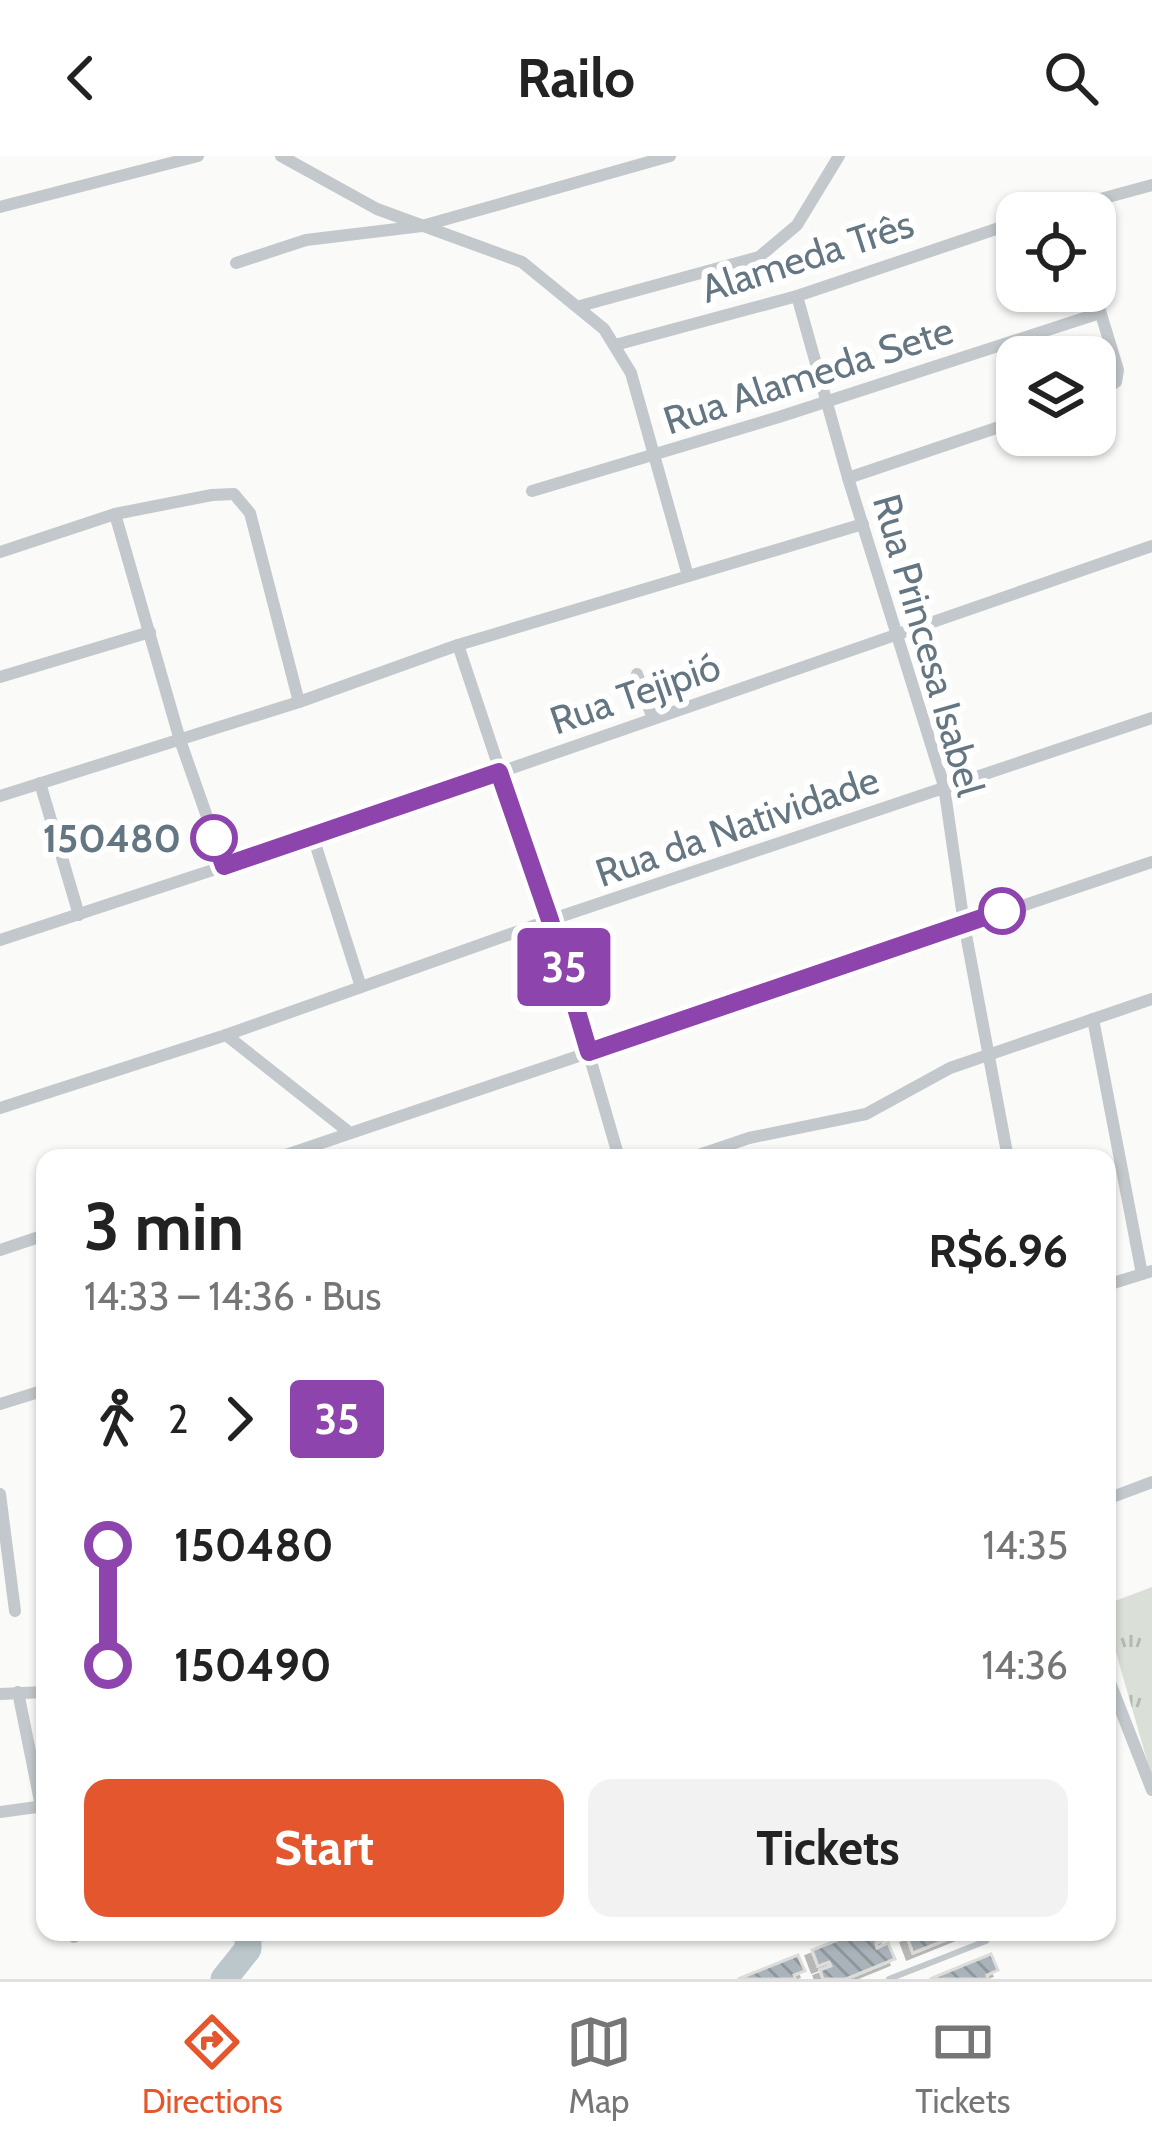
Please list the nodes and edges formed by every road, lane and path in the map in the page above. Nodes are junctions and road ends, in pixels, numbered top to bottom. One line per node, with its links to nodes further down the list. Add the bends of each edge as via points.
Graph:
1 (198, 156): 7 (street)
2 (281, 156): 8 (street)
3 (670, 156): 8 (street)
4 (839, 156): 12 (street, via 797,225 759,257)
5 (1152, 185): 6 (street)
6 (1116, 196)
7 (0, 207)
8 (422, 226): 10 (street, via 306,240); 12 (street, via 522,262)
9 (996, 228): 11 (street, Alameda Três)
10 (236, 263)
11 (797, 296): 15 (street, Alameda Três); 16 (street, Rua Princesa Isabel)
12 (580, 306): 15 (street)
13 (1100, 313): 14 (street); 16 (street, Rua Alameda Sete)
14 (1107, 336)
15 (615, 345): 18 (street)
16 (826, 401): 18 (street, Rua Alameda Sete); 19 (street, Rua Princesa Isabel)
17 (996, 428): 19 (street)
18 (654, 455): 20 (street, Rua Alameda Sete); 25 (street)
19 (848, 478): 22 (street, Rua Princesa Isabel)
20 (532, 491)
21 (116, 514): 24 (street); 26 (street); 31 (street, via 234,494 250,513)
22 (862, 524): 25 (street); 27 (street, Rua Princesa Isabel)
23 (1152, 546): 27 (street, Rua Tejipió)
24 (0, 552)
25 (688, 576): 28 (street)
26 (150, 632): 30 (street); 34 (street)
27 (899, 636): 33 (street, Rua Tejipió); 37 (street, Rua Princesa Isabel)
28 (458, 645): 31 (street); 35 (street)
29 (637, 674): 33 (street)
30 (0, 676)
31 (299, 702): 34 (street)
32 (1152, 718): 37 (street, Rua da Natividade)
33 (652, 719): 35 (street, Rua Tejipió)
34 (180, 740): 36 (street); 41 (street)
35 (499, 772): 39 (street, Rua Tejipió); 43 (street)
36 (40, 783): 38 (street); 42 (street)
37 (944, 786): 43 (street, Rua da Natividade); 44 (street, Rua Princesa Isabel)
38 (0, 796)
39 (313, 837): 41 (street, Rua Tejipió); 46 (street)
40 (1152, 862): 44 (street)
41 (224, 866): 42 (street, Rua Tejipió)
42 (79, 915): 45 (street, Rua Tejipió)
43 (550, 920): 46 (street, Rua da Natividade); 50 (street)
44 (964, 924): 50 (street); 51 (street, Rua Princesa Isabel)
45 (0, 940)
46 (361, 986): 49 (street, Rua da Natividade)
47 (1152, 999): 48 (street)
48 (1093, 1018): 51 (street); 60 (street)
49 (226, 1035): 52 (street, Rua da Natividade); 53 (street)
50 (589, 1052): 53 (street); 55 (street)
51 (988, 1052): 56 (street, via 866,1114); 57 (street, Rua Princesa Isabel)
52 (0, 1108)
53 (350, 1133): 54 (street)
54 (303, 1149)
55 (616, 1149)
56 (716, 1149)
57 (1006, 1149)
58 (36, 1238): 59 (street)
59 (0, 1250)
60 (1147, 1273): 61 (street)
61 (1116, 1282)
62 (36, 1393): 63 (street)
63 (0, 1405)
64 (1152, 1482): 66 (street)
65 (0, 1494): 67 (street)
66 (1116, 1495)
67 (15, 1611)
68 (18, 1692): 69 (street); 70 (street); 72 (street)
69 (36, 1692)
70 (0, 1694)
71 (1116, 1698): 73 (street)
72 (36, 1778)
73 (1152, 1790)
74 (36, 1807): 75 (street)
75 (0, 1812)
76 (986, 1941): 77 (lane)
77 (889, 1979)

